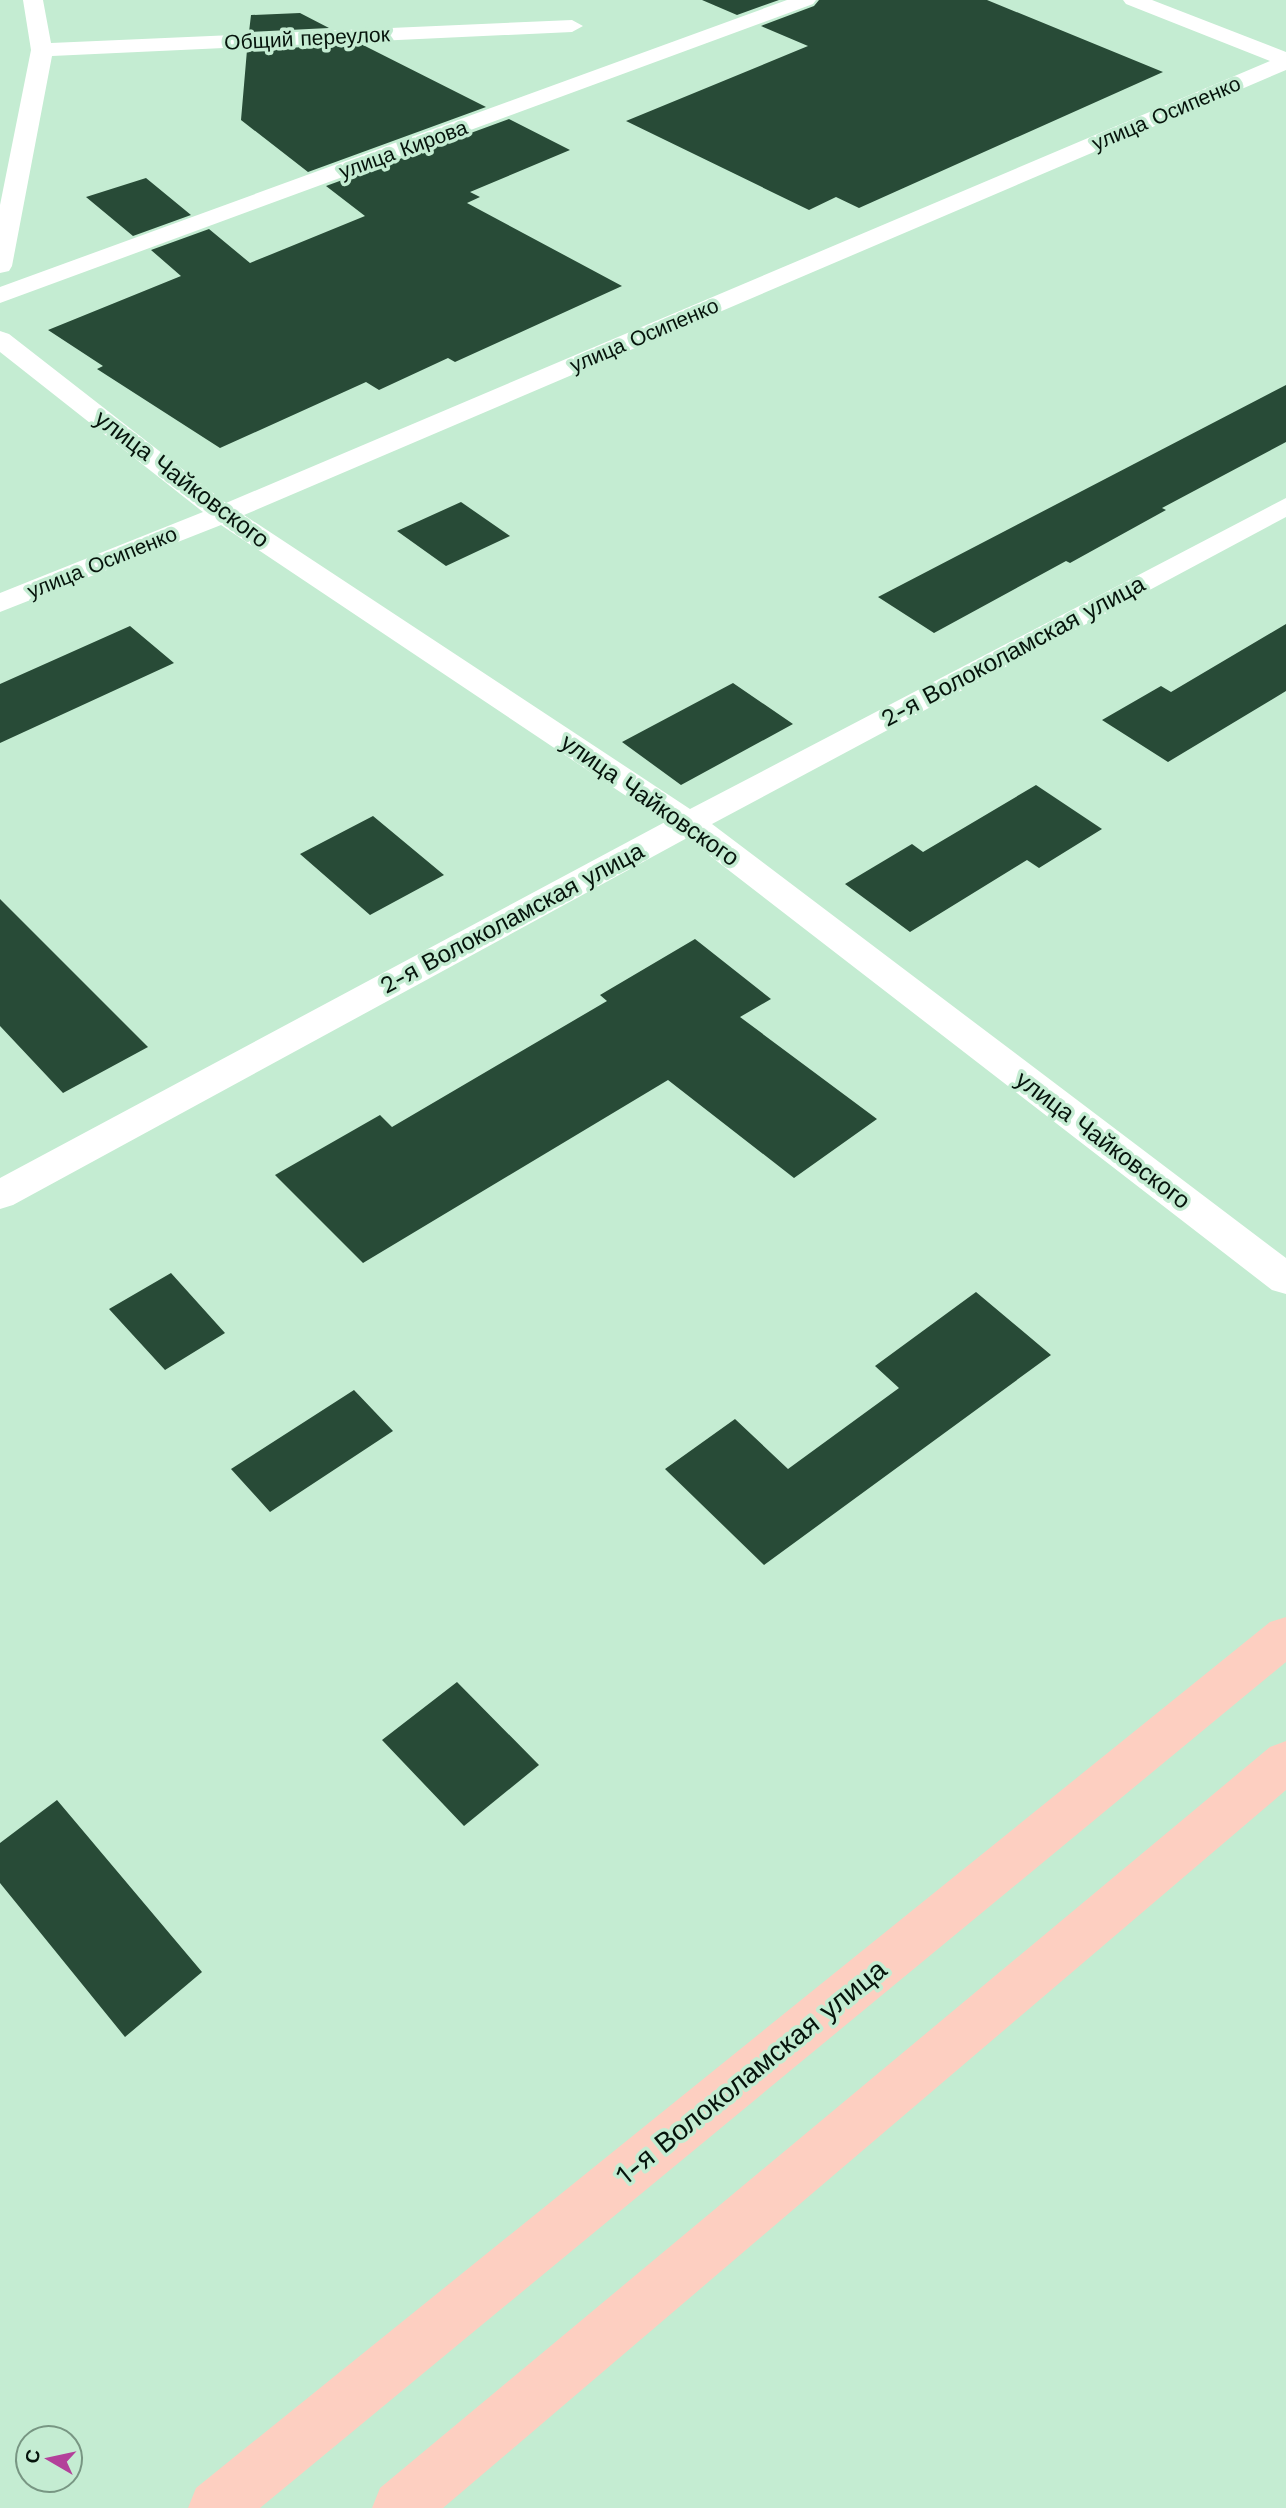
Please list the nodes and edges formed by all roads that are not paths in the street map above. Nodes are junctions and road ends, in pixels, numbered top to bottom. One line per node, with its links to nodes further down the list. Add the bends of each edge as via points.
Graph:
1 (33, 0): 6 (street)
2 (567, 0): 5 (street)
3 (806, 0): 8 (street, улица Кирова)
4 (1133, 0): 7 (street)
5 (572, 26): 6 (street, Общий переулок); 8 (street)
6 (42, 50): 9 (street)
7 (1286, 61): 13 (street, улица Осипенко)
8 (581, 64): 10 (street, улица Кирова)
9 (0, 266)
10 (0, 296)
11 (0, 339): 13 (street, улица Чайковского)
12 (1286, 506): 15 (street, 2-я Волоколамская улица)
13 (222, 514): 14 (street, улица Осипенко); 15 (street, улица Чайковского)
14 (0, 603)
15 (689, 823): 16 (street, 2-я Волоколамская улица); 17 (street, улица Чайковского)
16 (0, 1195)
17 (1286, 1279)
18 (1286, 1636): 20 (main road, 1-я Волоколамская улица)
19 (1286, 1762): 21 (main road)
20 (216, 2508)
21 (400, 2508)

